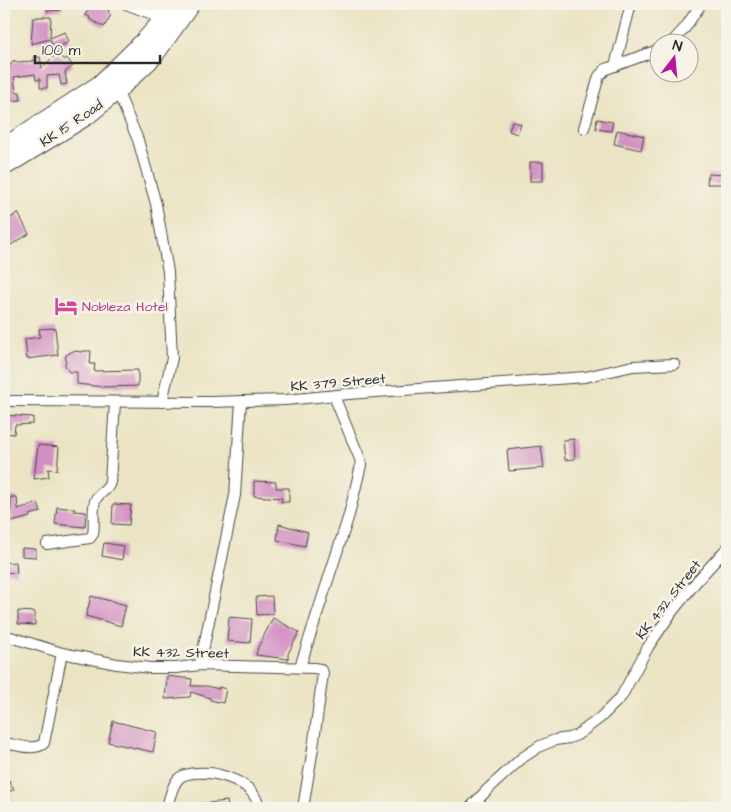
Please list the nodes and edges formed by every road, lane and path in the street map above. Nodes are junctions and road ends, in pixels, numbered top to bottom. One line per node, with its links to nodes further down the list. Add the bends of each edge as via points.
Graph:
1 (126, 4): 5 (street)
2 (190, 4): 9 (highway, KK 15 Road, via 154,56)
3 (631, 4): 8 (street)
4 (701, 4): 6 (street)
5 (168, 11): 11 (highway, KK 15 Road, via 146,40 100,85)
6 (681, 32)
7 (648, 54): 8 (street)
8 (615, 66): 10 (street, via 599,76)
9 (117, 90): 12 (highway, KK 15 Road, via 87,116); 18 (street, via 138,140 156,204 168,272 172,358)
10 (584, 128)
11 (4, 148)
12 (4, 166)
13 (674, 364): 14 (street, KK 379 Street, via 633,366 585,376)
14 (334, 396): 16 (street, KK 379 Street); 24 (street, via 361,465 349,515)
15 (4, 401): 17 (street, KK 379 Street)
16 (241, 401): 18 (street, KK 379 Street); 23 (street, via 235,495)
17 (115, 402): 18 (street, KK 379 Street); 19 (street, via 110,482 95,501 93,534 90,538)
18 (162, 402)
19 (47, 544)
20 (727, 548): 29 (street, KK 432 Street, via 672,612 648,647 621,697 576,735 540,746 522,758)
21 (4, 636): 22 (street, KK 432 Street)
22 (62, 653): 23 (street, KK 432 Street, via 150,668); 25 (street, via 44,743 32,747)
23 (200, 666): 24 (street, KK 432 Street)
24 (300, 667): 28 (street, KK 432 Street, via 320,669 323,673)
25 (4, 743)
26 (167, 808): 27 (street, via 179,778 190,773 219,774 234,780 253,793)
27 (260, 808)
28 (303, 808)
29 (470, 808)

